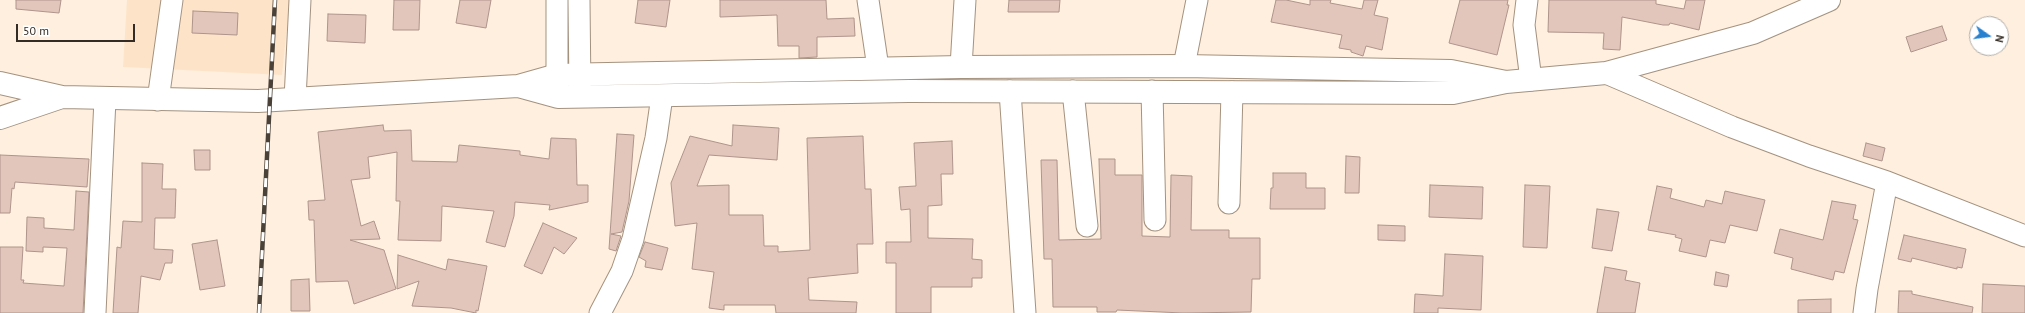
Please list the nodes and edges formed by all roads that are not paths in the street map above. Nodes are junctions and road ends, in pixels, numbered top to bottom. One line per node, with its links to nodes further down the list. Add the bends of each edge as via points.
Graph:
1 (172, 0): 33 (street)
2 (300, 0): 32 (street)
3 (557, 0): 17 (street)
4 (579, 0): 16 (street)
5 (868, 0): 13 (street)
6 (965, 0): 11 (street)
7 (1197, 0): 10 (street)
8 (1527, 0): 18 (street, via 1524,25)
9 (1829, 0): 15 (main road, via 1753,33)
10 (1184, 66): 12 (main road); 19 (main road, via 1451,71)
11 (961, 67): 12 (main road); 13 (main road)
12 (1024, 67): 22 (main road)
13 (878, 68): 14 (main road)
14 (854, 69): 16 (main road); 25 (main road)
15 (1606, 73): 18 (main road); 35 (street, via 1732,127)
16 (580, 74): 17 (main road); 30 (street)
17 (557, 75): 21 (main road); 29 (street)
18 (1531, 80): 19 (main road)
19 (1506, 82): 26 (main road, via 1453,93)
20 (0, 83): 28 (main road)
21 (518, 86): 29 (main road); 32 (main road)
22 (1018, 91): 23 (main road); 25 (main road); 42 (street)
23 (1073, 91): 24 (main road); 38 (street)
24 (1152, 91): 26 (main road); 37 (street)
25 (854, 92): 27 (main road)
26 (1232, 92): 36 (street)
27 (662, 96): 30 (main road); 41 (street, via 656,138 633,239 622,271)
28 (62, 97): 31 (main road); 34 (main road)
29 (558, 97): 30 (main road)
30 (580, 97)
31 (105, 99): 33 (main road); 40 (street)
32 (295, 99): 33 (main road)
33 (158, 100)
34 (0, 118)
35 (1887, 182): 39 (street); 43 (street)
36 (1229, 203)
37 (1155, 220)
38 (1087, 226)
39 (2025, 236)
40 (95, 313)
41 (600, 313)
42 (1025, 313)
43 (1864, 313)

